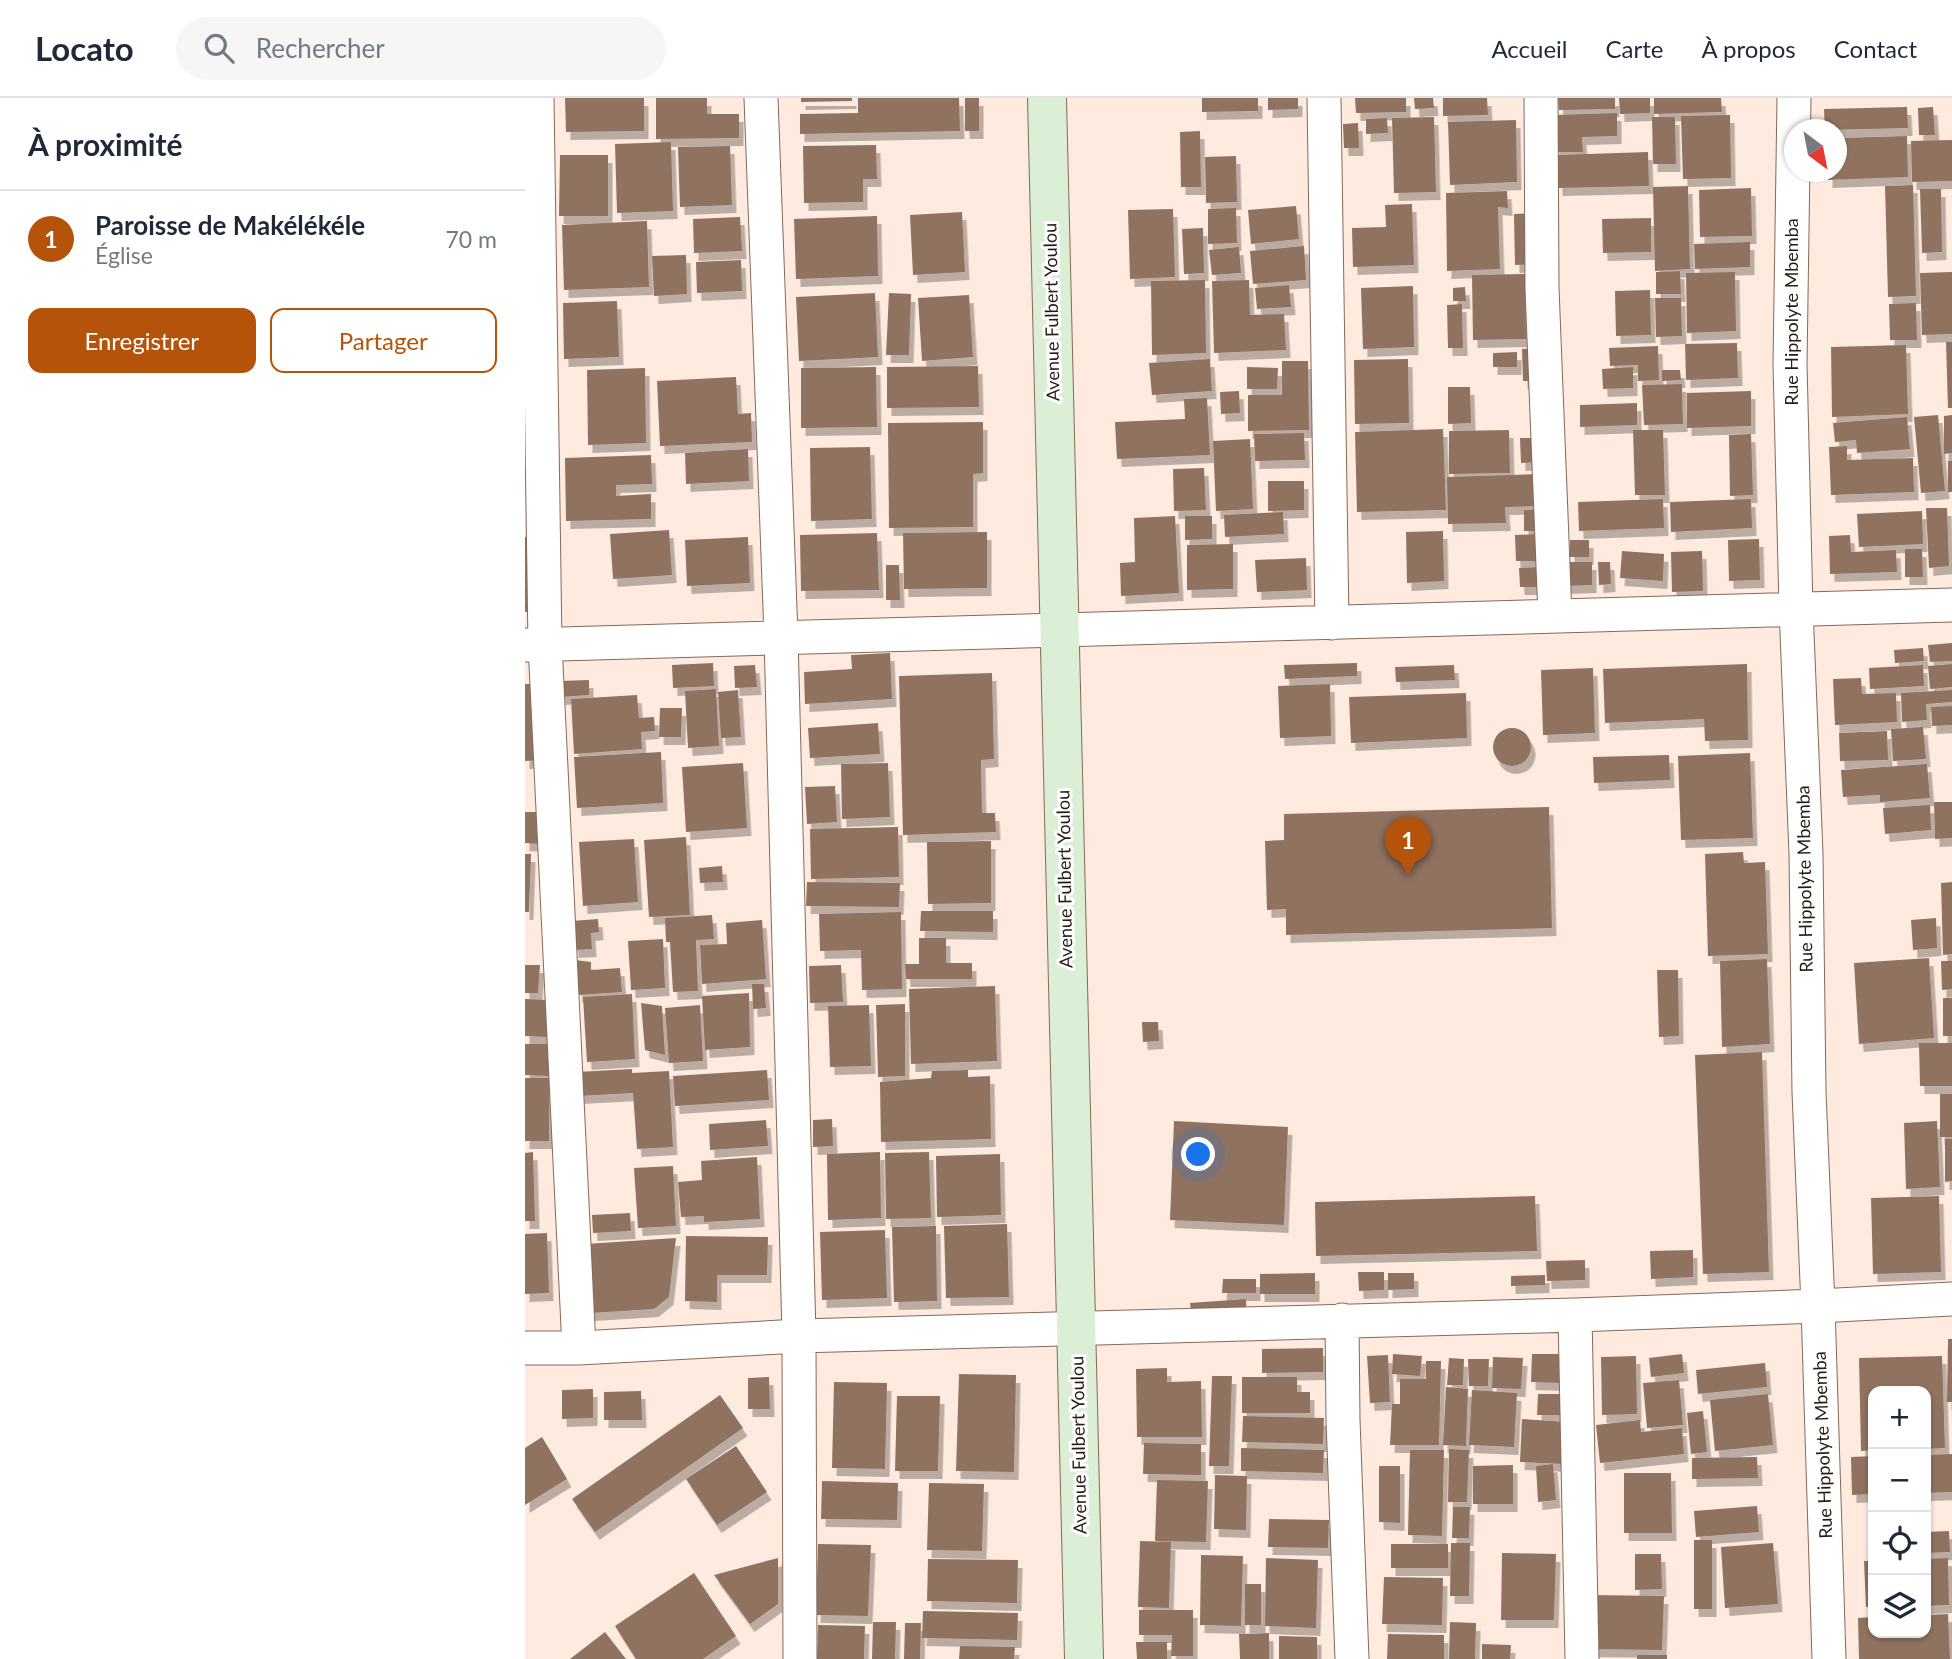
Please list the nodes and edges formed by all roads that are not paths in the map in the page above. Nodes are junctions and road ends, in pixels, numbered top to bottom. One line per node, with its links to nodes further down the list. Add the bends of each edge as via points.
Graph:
1 (537, 98): 13 (street)
2 (761, 98): 12 (street)
3 (1047, 98): 11 (main road, Avenue Fulbert Youlou)
4 (1324, 98): 10 (street)
5 (1541, 98): 9 (street, via 1542,288)
6 (1794, 98): 8 (street, Rue Hippolyte Mbemba, via 1790,364)
7 (1952, 605): 8 (street)
8 (1796, 608): 9 (street); 15 (street, Rue Hippolyte Mbemba)
9 (1555, 616): 10 (street)
10 (1332, 623): 11 (street)
11 (1058, 629): 12 (street); 18 (main road, Avenue Fulbert Youlou)
12 (781, 636): 13 (street); 19 (street)
13 (535, 644): 21 (street)
14 (1952, 1299): 15 (street)
15 (1818, 1306): 16 (street); 26 (street, Rue Hippolyte Mbemba)
16 (1575, 1315): 17 (street); 25 (street)
17 (1342, 1320): 18 (street); 24 (street)
18 (1076, 1328): 19 (street); 23 (main road, Avenue Fulbert Youlou)
19 (799, 1336): 21 (street); 22 (street)
20 (525, 1348): 21 (street)
21 (579, 1348)
22 (800, 1659)
23 (1084, 1659)
24 (1352, 1659)
25 (1583, 1659)
26 (1829, 1659)

